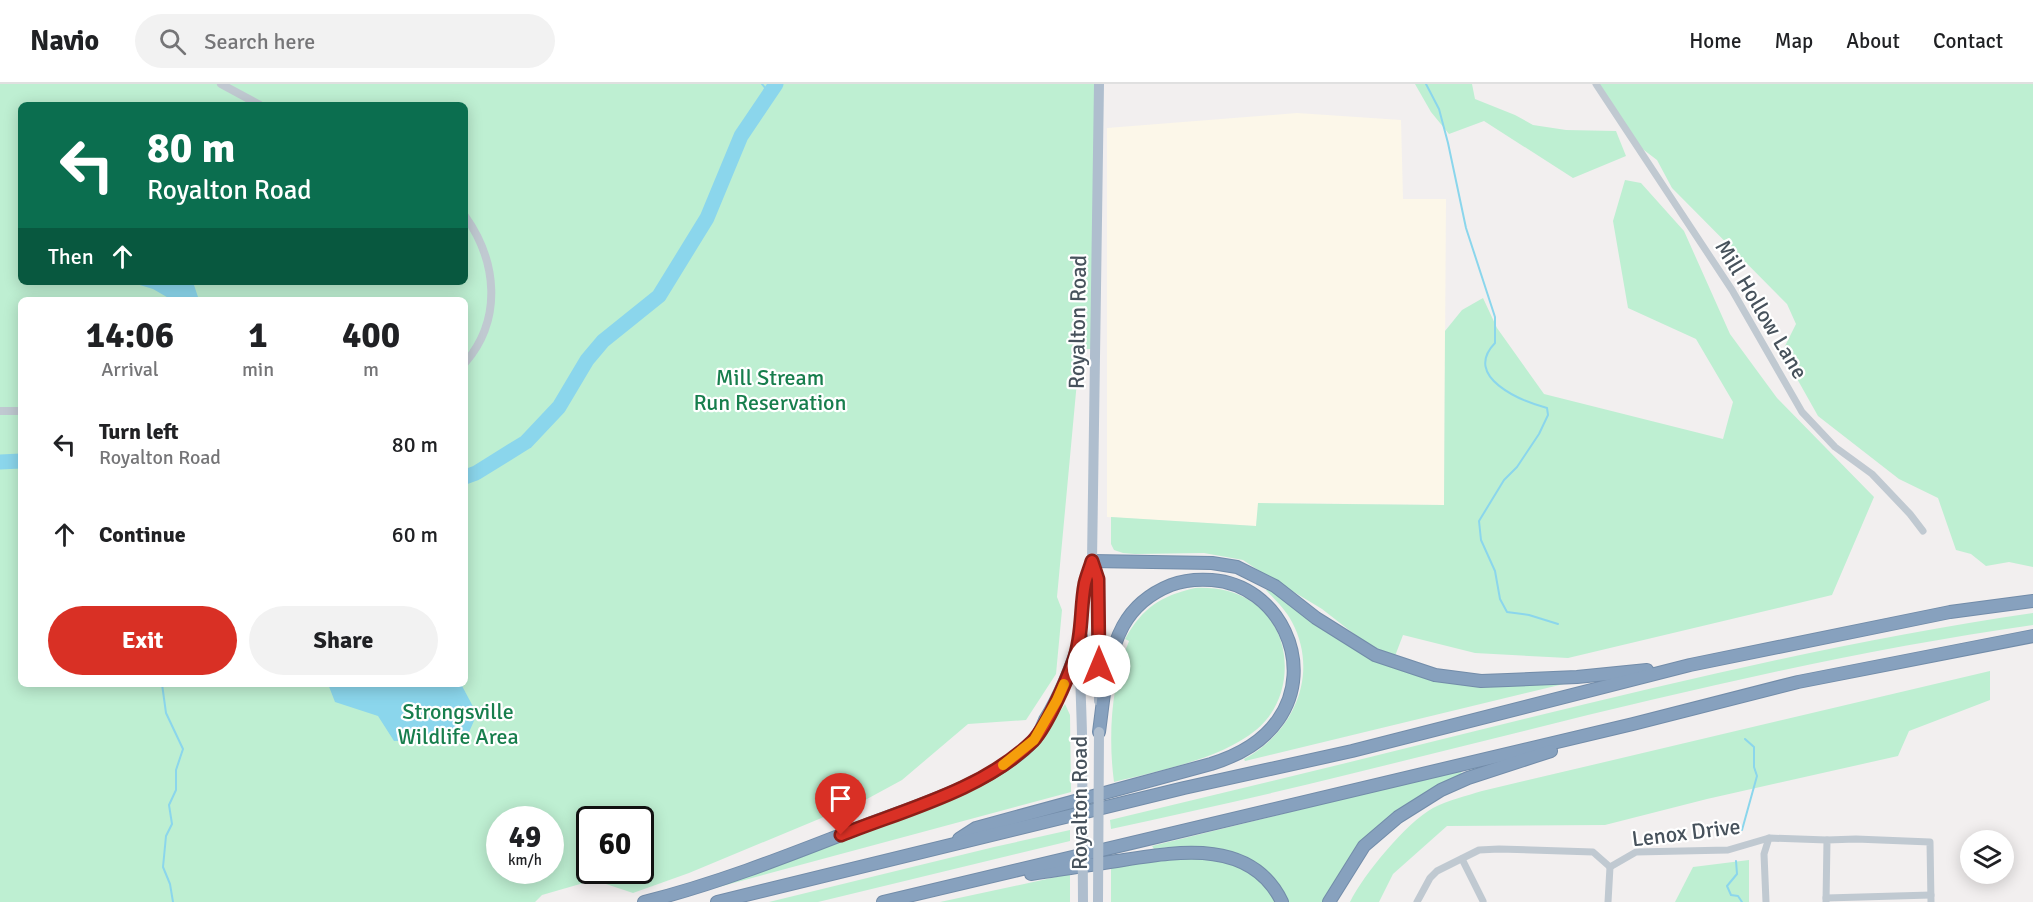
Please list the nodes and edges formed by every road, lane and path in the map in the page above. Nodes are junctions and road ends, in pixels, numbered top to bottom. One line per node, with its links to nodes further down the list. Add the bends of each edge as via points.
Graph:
1 (221, 84): 4 (street)
2 (1099, 84): 10 (main road, Royalton Road)
3 (1596, 84): 9 (street, Mill Hollow Lane, via 1732,290 1802,412 1835,447 1872,474)
4 (254, 102)
5 (468, 221): 6 (street, via 486,254 492,294 485,330)
6 (468, 359)
7 (0, 411): 8 (street)
8 (18, 411)
9 (1923, 531)
10 (1092, 561): 13 (main road, Royalton Road, via 1085,583); 14 (highway, via 1237,567 1275,586 1375,655 1434,675 1508,680); 16 (main road, Royalton Road, via 1098,579)
11 (2033, 601): 14 (highway, via 1950,612)
12 (2033, 636): 15 (highway, via 1798,682)
13 (1081, 637): 26 (highway, via 1057,700 1034,740 997,770 934,800 774,861); 29 (main road, Royalton Road, bridge)
14 (1690, 665): 19 (highway, via 1352,751)
15 (1634, 724): 22 (highway); 32 (highway, via 1468,778 1425,799 1364,846)
16 (1099, 732): 19 (highway, via 1113,649 1134,610 1162,589 1188,580 1221,581 1256,595 1278,618 1293,654 1291,694 1274,726 1244,751 1211,764 976,828); 30 (main road, Royalton Road, bridge)
17 (1769, 838): 18 (street, Lenox Drive); 21 (street, Lenox Drive, via 1728,850 1636,852); 35 (street, Lenox Drive, via 1764,854)
18 (1827, 840): 23 (street, Lenox Drive, via 1930,842); 24 (street, Lenox Drive)
19 (950, 844): 27 (highway)
20 (1462, 859): 21 (street, via 1479,850 1591,852); 25 (street); 33 (street, via 1434,874)
21 (1610, 867): 34 (street)
22 (944, 887): 28 (highway); 31 (highway, via 1156,855 1206,852 1258,872)
23 (1931, 898): 24 (street, Lenox Drive)
24 (1826, 900)
25 (1483, 901)
26 (644, 902)
27 (717, 902)
28 (883, 902)
29 (1083, 902)
30 (1098, 902)
31 (1282, 902)
32 (1329, 902)
33 (1417, 902)
34 (1608, 902)
35 (1766, 902)

